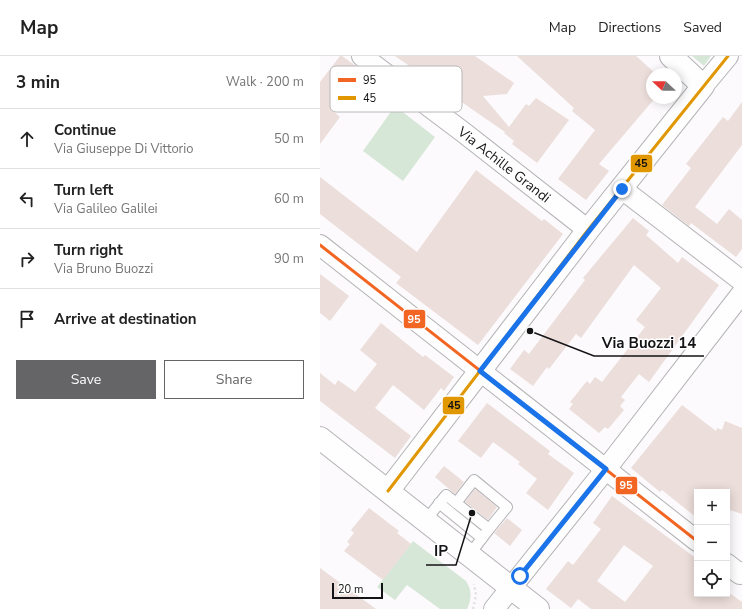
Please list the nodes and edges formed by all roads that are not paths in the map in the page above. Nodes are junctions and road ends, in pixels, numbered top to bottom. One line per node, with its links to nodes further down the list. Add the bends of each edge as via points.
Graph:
1 (362, 56): 4 (street, Via Achille Grandi)
2 (671, 56): 5 (street)
3 (728, 56): 5 (street)
4 (375, 66)
5 (703, 86): 7 (street)
6 (436, 112): 8 (street, Via Achille Grandi)
7 (622, 189): 8 (street); 10 (street)
8 (588, 230): 12 (street)
9 (320, 245): 12 (street)
10 (742, 281)
11 (742, 293): 14 (street)
12 (480, 371): 14 (street); 15 (street)
13 (320, 438): 15 (street)
14 (606, 469): 20 (street); 24 (street)
15 (388, 491): 18 (street)
16 (439, 503): 17 (lane, via 446,494); 18 (lane); 21 (lane)
17 (456, 503): 19 (lane); 19 (lane, via 474,480 507,507)
18 (426, 520): 21 (street)
19 (489, 529): 21 (lane)
20 (694, 538)
21 (476, 546): 24 (street)
22 (730, 566): 23 (street, via 740,574)
23 (742, 572)
24 (511, 587): 25 (street); 26 (street)
25 (494, 609)
26 (538, 609)

